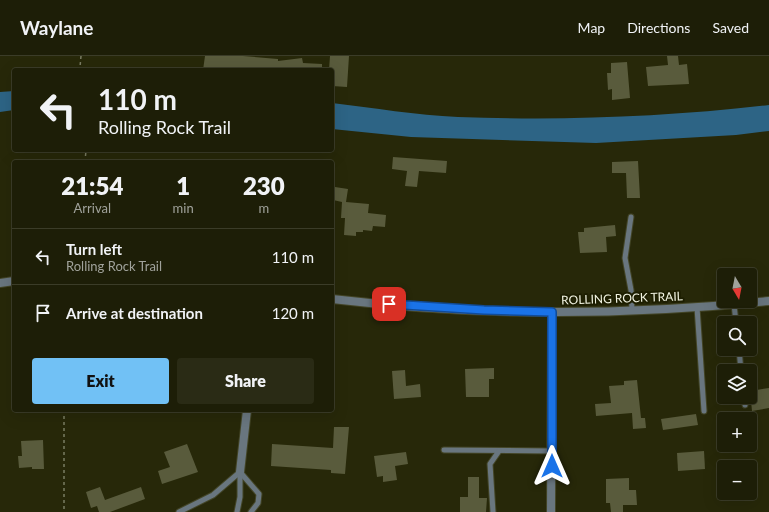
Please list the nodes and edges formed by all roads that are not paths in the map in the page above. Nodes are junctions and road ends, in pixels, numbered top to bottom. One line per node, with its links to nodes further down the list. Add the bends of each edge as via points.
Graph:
1 (631, 217): 9 (lane, via 625,258)
2 (12, 281): 3 (street)
3 (0, 283)
4 (334, 299): 10 (street, ROLLING ROCK TRAIL, via 418,307)
5 (769, 301): 6 (street, ROLLING ROCK TRAIL)
6 (757, 302)
7 (717, 305): 8 (street, ROLLING ROCK TRAIL)
8 (697, 307): 9 (street, ROLLING ROCK TRAIL); 11 (lane)
9 (632, 310): 10 (street, ROLLING ROCK TRAIL)
10 (552, 312): 15 (street)
11 (704, 411)
12 (247, 412): 16 (street)
13 (444, 450): 14 (lane)
14 (499, 450): 15 (lane); 20 (lane, via 490,464)
15 (552, 451): 21 (street)
16 (240, 472): 17 (lane, via 213,495); 18 (lane); 19 (lane, via 259,494 258,503)
17 (179, 512)
18 (238, 512)
19 (252, 512)
20 (494, 512)
21 (551, 512)

